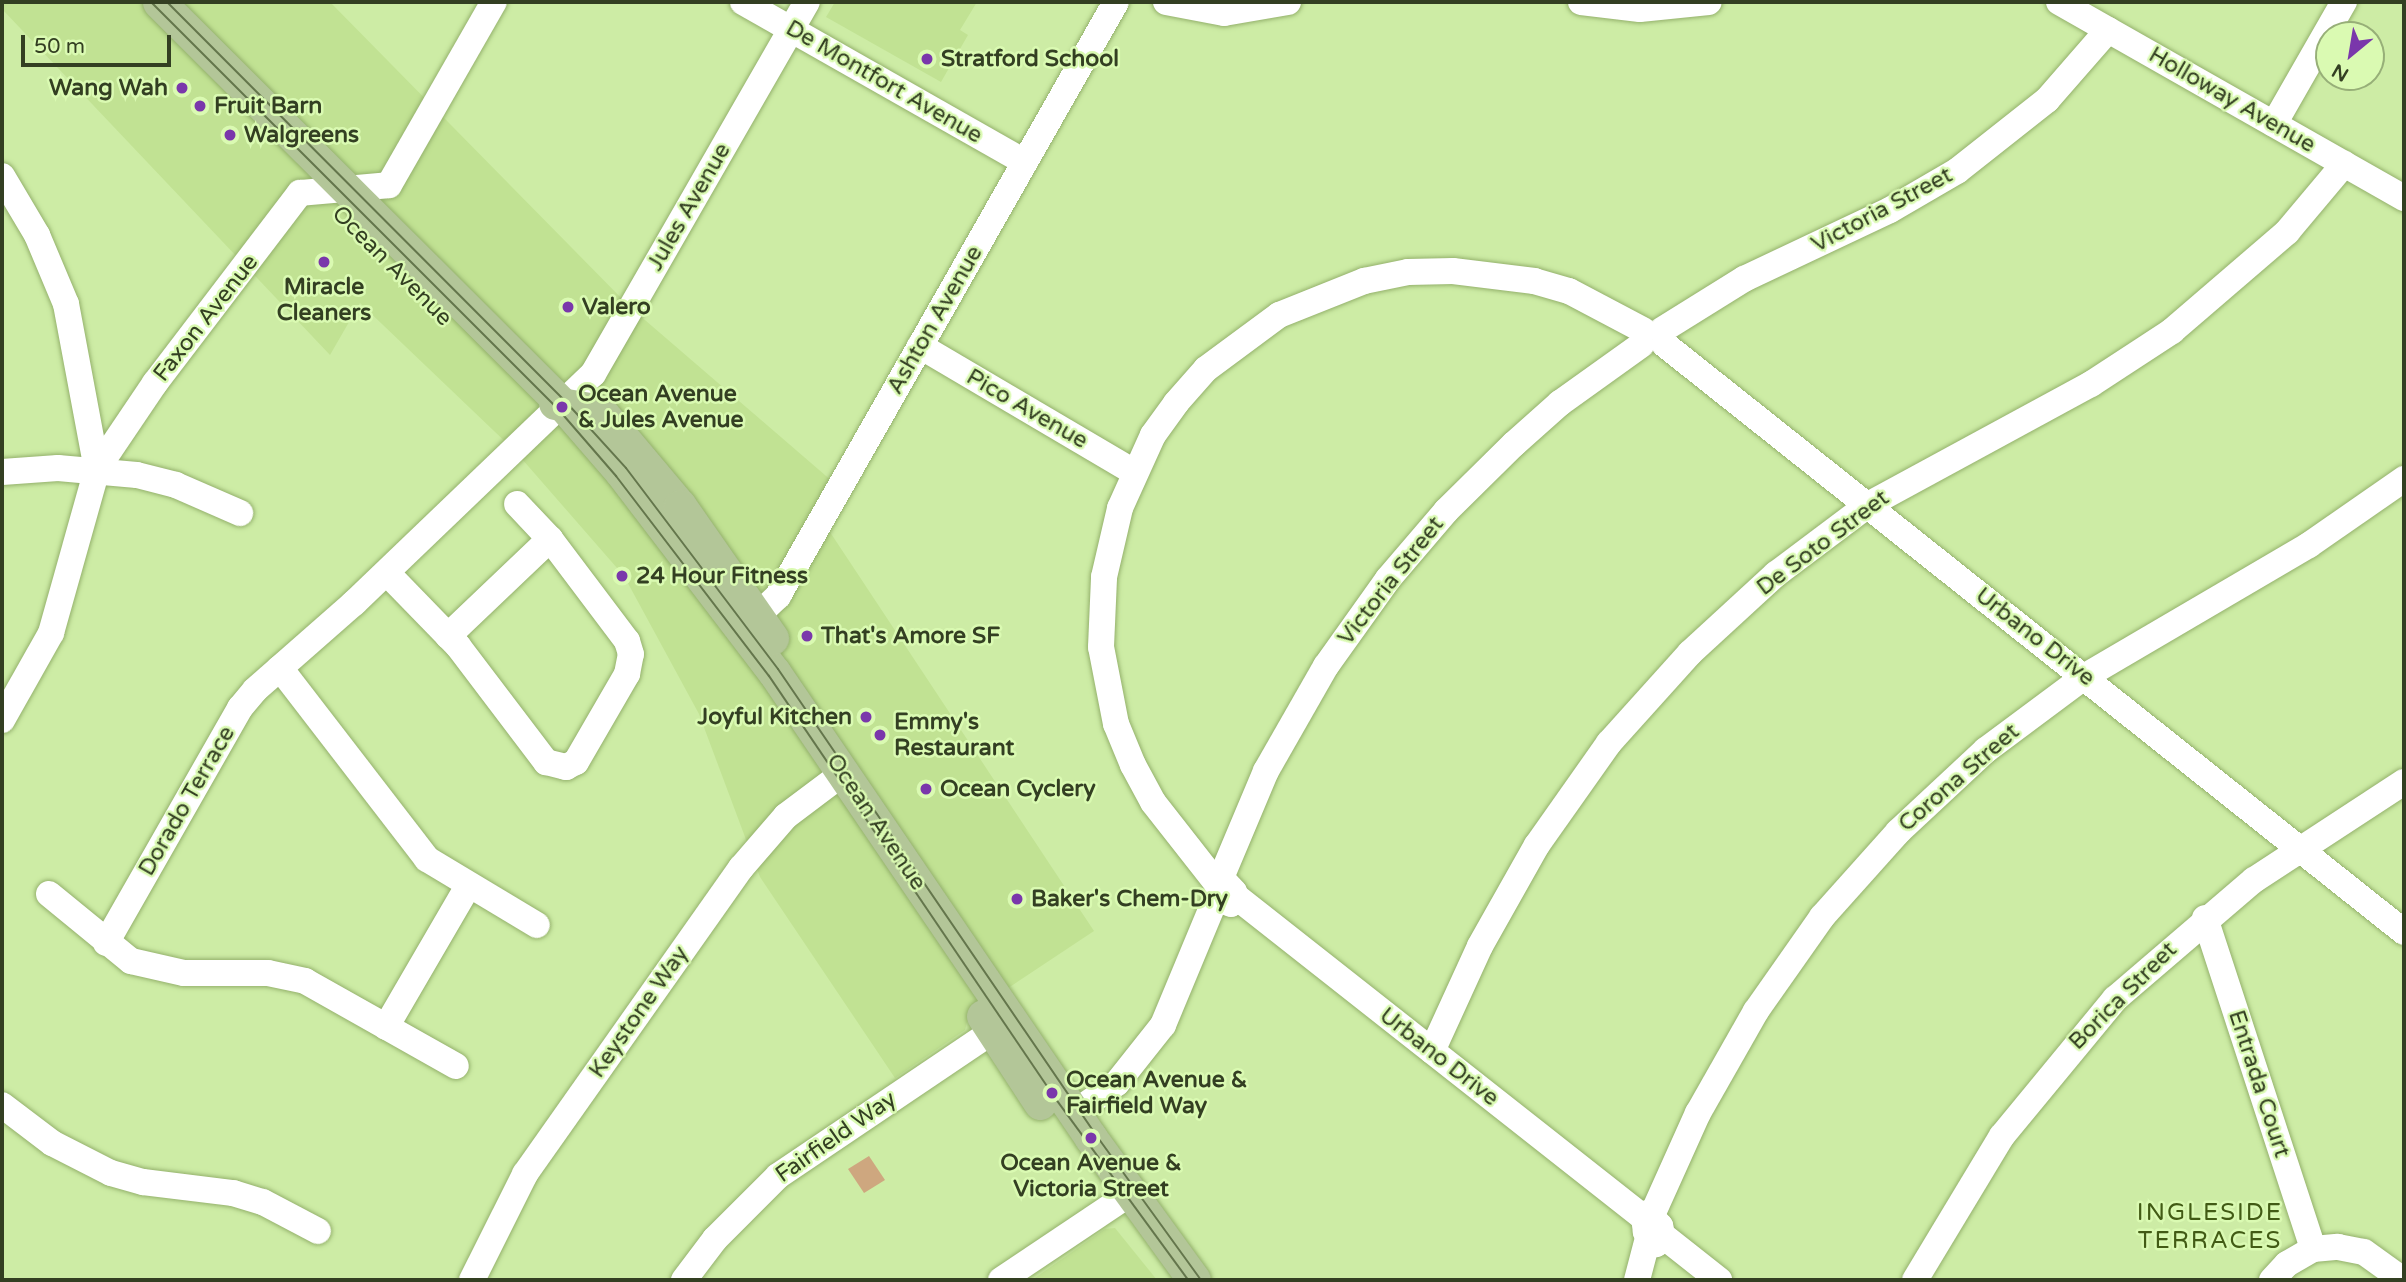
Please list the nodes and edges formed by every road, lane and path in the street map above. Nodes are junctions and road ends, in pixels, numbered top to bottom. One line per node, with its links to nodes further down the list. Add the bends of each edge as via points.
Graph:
1 (494, 2): 18 (street, Faxon Avenue, via 388,185)
2 (743, 2): 12 (street, De Montfort Avenue)
3 (807, 2): 12 (street, Jules Avenue)
4 (1116, 2): 15 (street, Ashton Avenue)
5 (1166, 2): 6 (street, via 1224,13)
6 (1288, 2)
7 (1581, 2): 8 (street, via 1640,9)
8 (1709, 2)
9 (2344, 2): 14 (street)
10 (165, 3): 18 (main road, Ocean Avenue, via 251,94)
11 (2066, 4): 13 (street, Holloway Avenue)
12 (791, 29): 15 (street, De Montfort Avenue); 22 (street, Jules Avenue, via 593,374)
13 (2108, 30): 14 (street, Holloway Avenue); 20 (street, Victoria Street, via 2047,100 1957,171 1890,211 1744,279)
14 (2274, 124): 16 (street, Holloway Avenue)
15 (1025, 162): 21 (street, Ashton Avenue)
16 (2344, 164): 19 (street, Holloway Avenue); 28 (street, De Soto Street, via 2287,232 2172,331 2091,384)
17 (2, 176): 23 (street, via 37,235 66,304)
18 (332, 190): 22 (main road, Ocean Avenue); 23 (street, Faxon Avenue, via 300,193 178,350)
19 (2404, 198)
20 (1653, 337): 25 (street, Urbano Drive, via 1569,291 1497,274 1408,272 1364,281 1279,315 1230,348 1176,403); 28 (street, Urbano Drive); 41 (street, Victoria Street, via 1560,403 1514,444 1438,519 1375,596 1326,666 1266,771)
21 (920, 346): 25 (street, Pico Avenue); 32 (street, Ashton Avenue, via 778,596)
22 (563, 405): 31 (street, Dorado Terrace); 32 (main road, Ocean Avenue, via 600,411 680,506)
23 (97, 469): 24 (street); 29 (street, via 176,485); 36 (street, Faxon Avenue, via 51,633)
24 (2, 472)
25 (1134, 472): 41 (street, Urbano Drive, via 1104,577 1100,608 1105,684 1116,724 1153,802)
26 (2404, 479): 35 (street, Corona Street, via 2297,552)
27 (517, 504): 30 (street)
28 (1868, 505): 35 (street, Urbano Drive); 49 (street, De Soto Street, via 1727,617 1609,743 1507,894)
29 (240, 513)
30 (550, 539): 33 (street); 33 (street, via 627,641 631,654 627,674 576,762 556,768 545,762)
31 (387, 573): 33 (street); 34 (street, Dorado Terrace)
32 (750, 623): 37 (main road, Ocean Avenue, via 795,676 800,712)
33 (448, 635)
34 (280, 668): 40 (street, via 414,845); 46 (street, Dorado Terrace, via 240,708)
35 (2084, 677): 39 (street, Urbano Drive); 54 (street, Corona Street, via 1941,790 1822,917 1724,1064)
36 (2, 720)
37 (843, 773): 47 (main road, Ocean Avenue, via 952,933); 57 (street, Keystone Way, via 786,816 741,868 525,1174)
38 (2404, 782): 39 (street, Borica Street)
39 (2299, 848): 43 (street, Borica Street); 45 (street, Urbano Drive)
40 (468, 886): 44 (street); 48 (street)
41 (1223, 888): 49 (street, Urbano Drive); 51 (street, Victoria Street, via 1163,1025 1117,1083)
42 (49, 894): 46 (street)
43 (2205, 918): 56 (street, Entrada Court); 63 (street, Borica Street, via 2115,999 2036,1090 1970,1182)
44 (537, 925)
45 (2404, 932)
46 (106, 943): 48 (street, via 131,961 156,970 288,976)
47 (1001, 1025): 51 (main road, Ocean Avenue); 58 (street, Fairfield Way, via 778,1176 715,1238)
48 (386, 1027): 50 (street)
49 (1432, 1051): 54 (street, Urbano Drive)
50 (456, 1066)
51 (1074, 1113): 53 (main road, Ocean Avenue); 60 (main road, Ocean Avenue, via 1103,1119 1138,1166 1186,1240)
52 (6, 1117): 55 (street, via 111,1173 143,1182 233,1193 263,1202)
53 (1130, 1193): 59 (street); 60 (main road, Ocean Avenue)
54 (1652, 1226): 61 (street, Corona Street); 62 (street, Urbano Drive)
55 (318, 1231)
56 (2313, 1249): 64 (street, via 2287,1264); 65 (street, via 2364,1252 2387,1264)
57 (472, 1280)
58 (684, 1280)
59 (1001, 1280)
60 (1195, 1280)
61 (1637, 1280)
62 (1720, 1280)
63 (1915, 1280)
64 (2272, 1280)
65 (2403, 1280)

